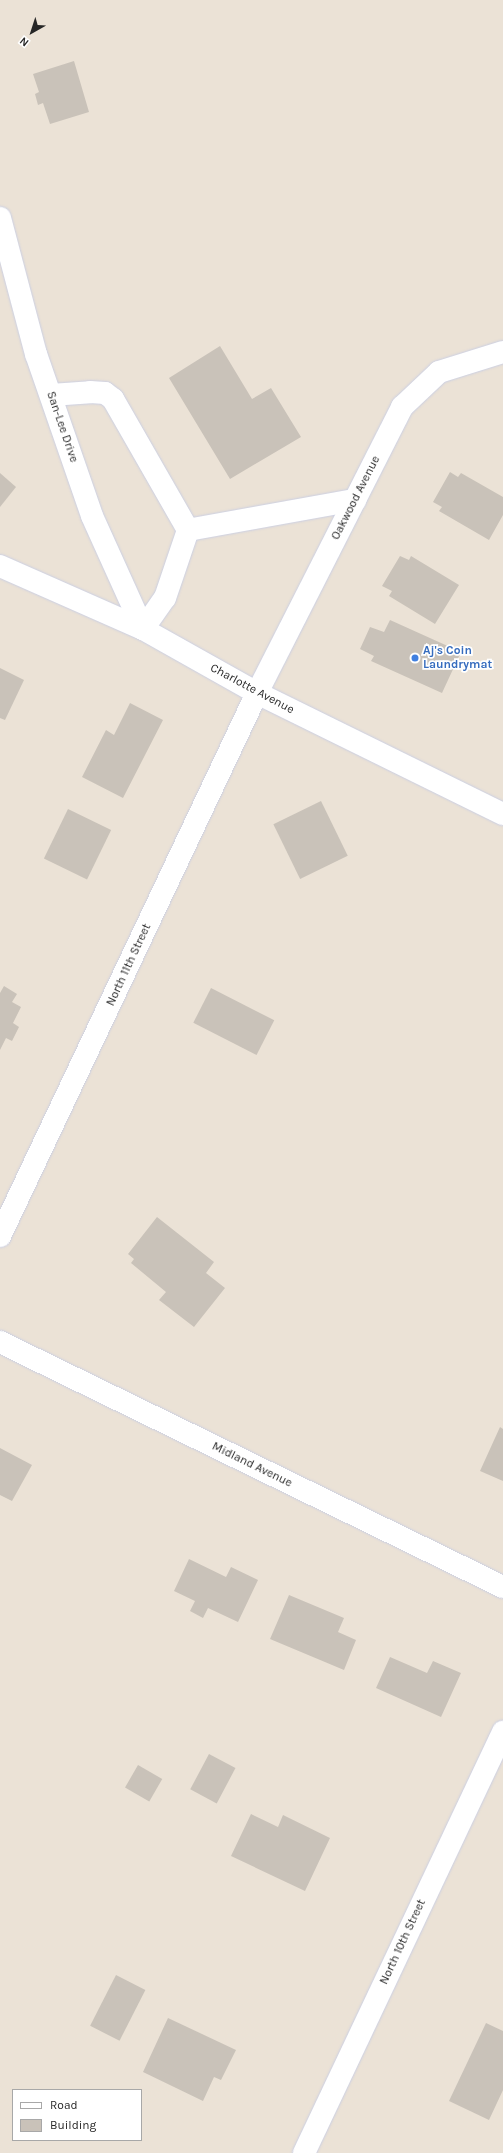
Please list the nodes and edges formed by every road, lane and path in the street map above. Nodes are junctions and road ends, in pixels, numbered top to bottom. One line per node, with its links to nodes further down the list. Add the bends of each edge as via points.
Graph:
1 (0, 218): 3 (street, San-Lee Drive, via 36,354)
2 (503, 352): 4 (street, Oakwood Avenue, via 439,372 402,406)
3 (51, 395): 5 (street, via 90,392 105,394 113,399); 7 (street, San-Lee Drive, via 92,516)
4 (355, 500): 5 (street); 8 (street, Oakwood Avenue)
5 (188, 530): 7 (street, via 165,598)
6 (0, 566): 7 (street, Charlotte Avenue)
7 (143, 629): 8 (street, Charlotte Avenue)
8 (257, 693): 9 (street, Charlotte Avenue); 10 (street, North 11th Street)
9 (503, 814)
10 (0, 1236)
11 (0, 1342): 12 (street, Midland Avenue)
12 (503, 1588)
13 (503, 1732): 14 (street, North 10th Street)
14 (304, 2153)

